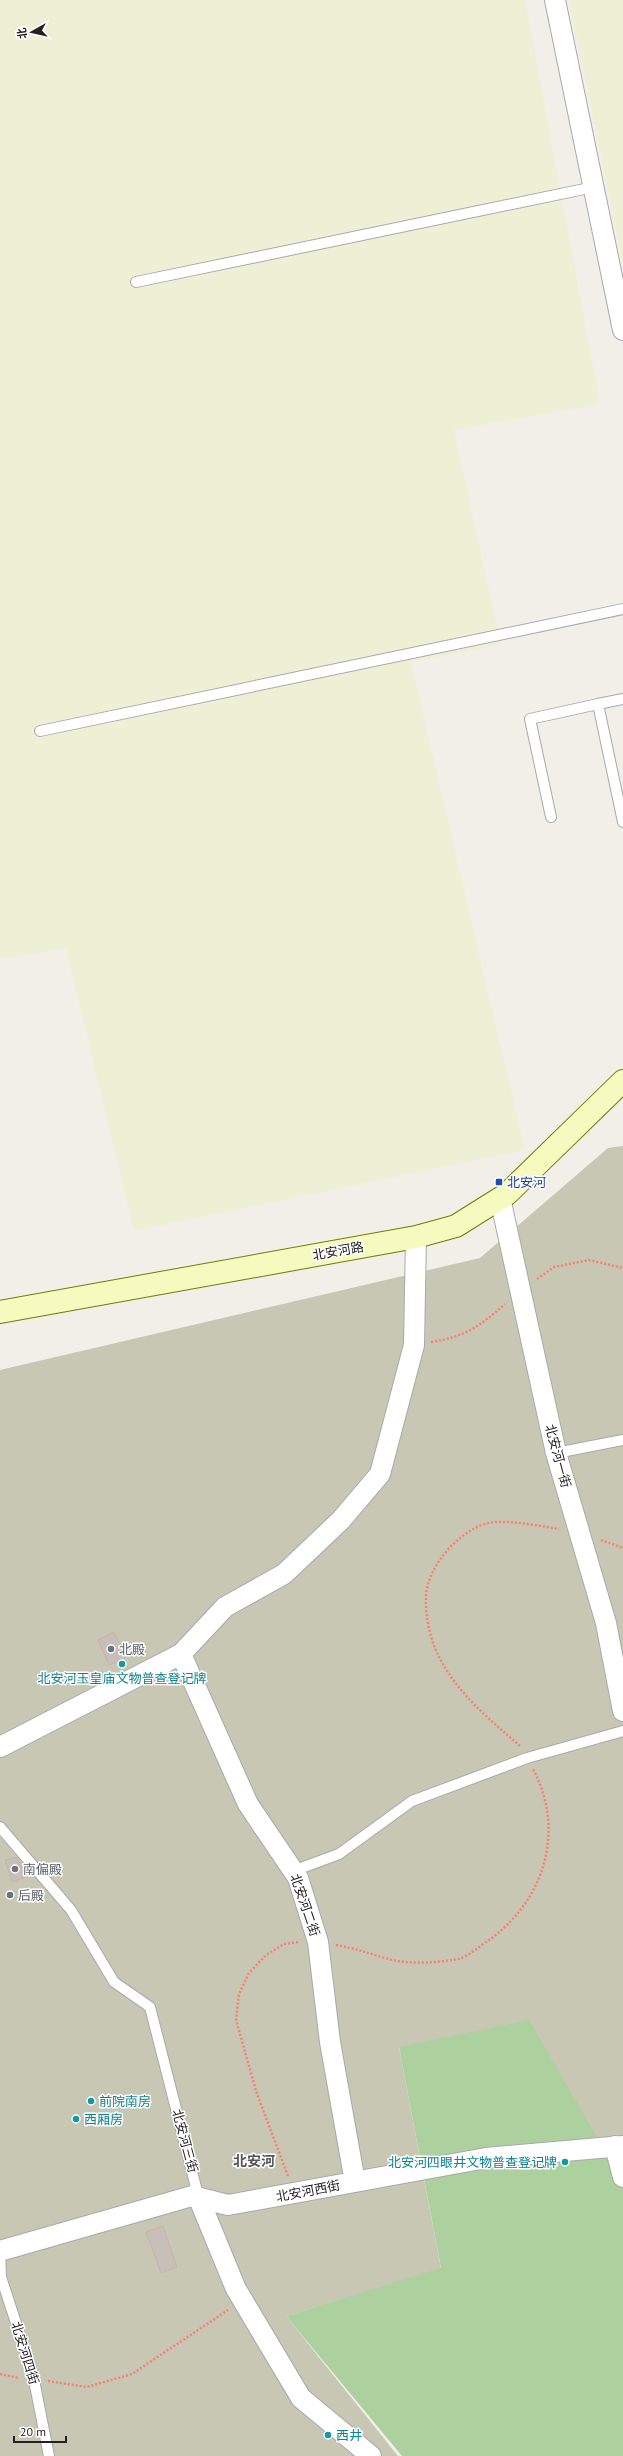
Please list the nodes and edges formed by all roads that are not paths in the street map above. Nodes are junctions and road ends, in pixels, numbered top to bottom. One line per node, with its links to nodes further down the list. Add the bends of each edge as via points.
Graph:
1 (555, 0): 2 (street)
2 (594, 187): 3 (lane); 4 (street)
3 (136, 282)
4 (623, 330)
5 (623, 609): 8 (lane)
6 (623, 698): 7 (lane)
7 (598, 704): 9 (lane, via 530,719); 10 (lane)
8 (40, 731)
9 (551, 817)
10 (623, 822)
11 (623, 1081): 12 (main road, 北安河路)
12 (500, 1198): 13 (main road, 北安河路, via 456,1226); 16 (street, 北安河一街)
13 (416, 1237): 14 (main road, 北安河路); 17 (street, via 414,1345 380,1474 341,1520 284,1574 225,1607)
14 (0, 1312)
15 (623, 1440): 16 (lane)
16 (556, 1453): 18 (street, 北安河一街, via 606,1623)
17 (181, 1654): 20 (street); 22 (street, 北安河二街, via 248,1804)
18 (623, 1711)
19 (623, 1731): 22 (lane, via 527,1758 412,1801 339,1854)
20 (0, 1747)
21 (0, 1827): 26 (lane, 北安河三街, via 71,1910 114,1982 150,2007)
22 (294, 1871): 25 (street, 北安河二街, via 318,1942 330,2042)
23 (619, 2146): 24 (street); 25 (street, 北安河西街, via 486,2158)
24 (623, 2177)
25 (355, 2182): 26 (street, 北安河西街, via 228,2205)
26 (200, 2199): 27 (street, 北安河西街, via 192,2196); 29 (street, 北安河三街, via 236,2289 301,2398)
27 (0, 2251): 28 (lane, 北安河四街, via 1,2277 34,2380)
28 (49, 2456)
29 (371, 2456)

